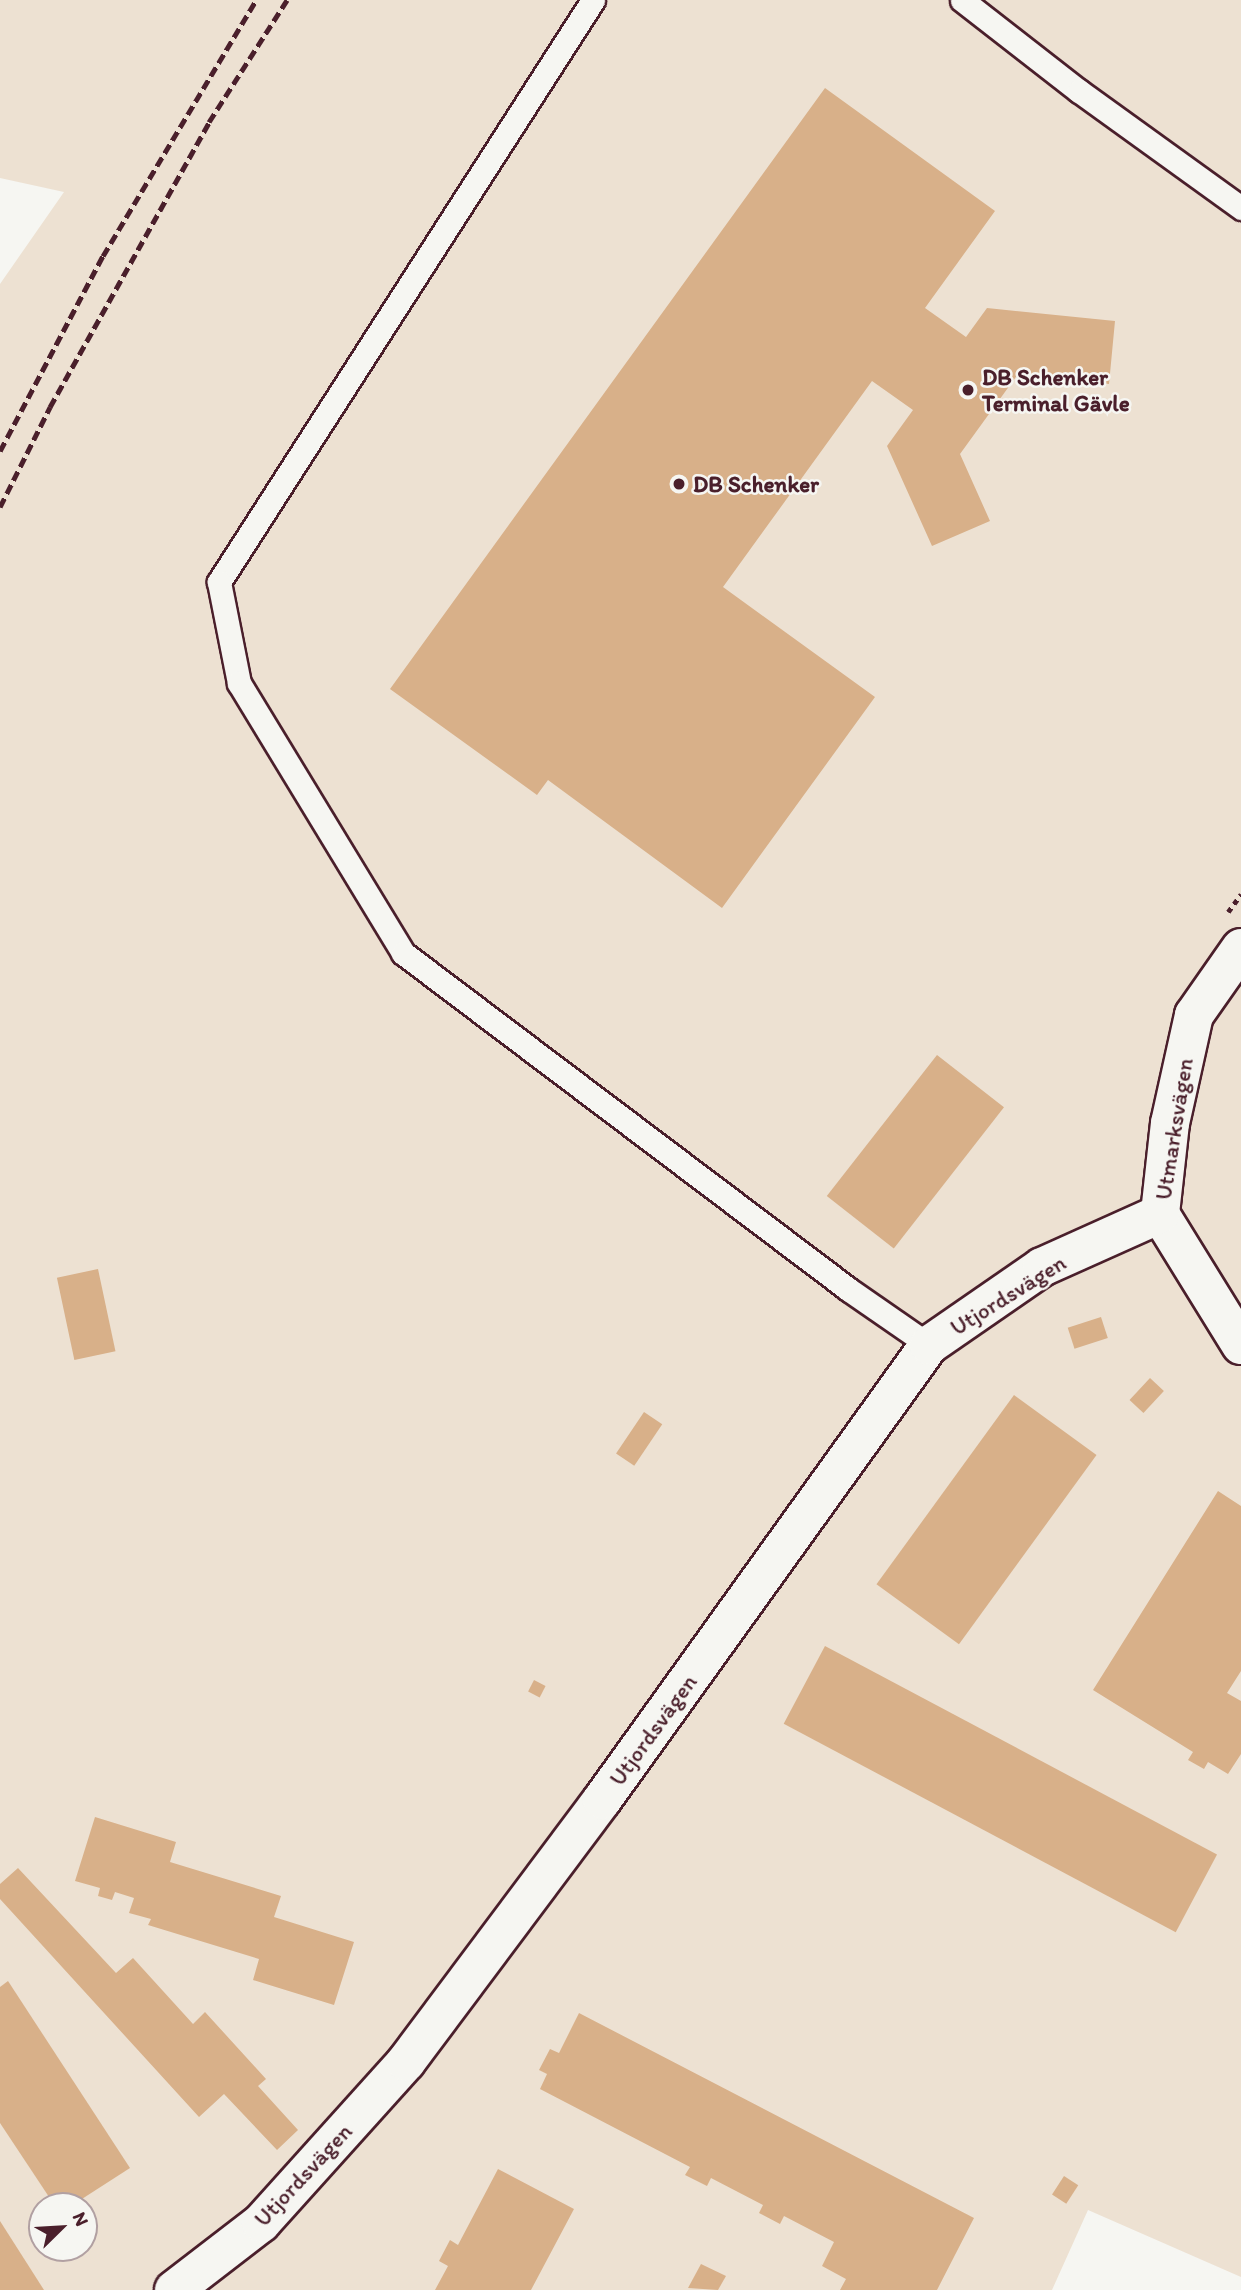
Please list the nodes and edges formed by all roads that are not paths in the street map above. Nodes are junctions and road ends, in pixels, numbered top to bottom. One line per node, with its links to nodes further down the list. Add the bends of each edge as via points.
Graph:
1 (593, 0): 6 (lane, via 219,582 239,683 403,953)
2 (962, 0): 3 (lane)
3 (1241, 208)
4 (1241, 948): 5 (street, Utmarksvägen, via 1194,1014 1170,1123)
5 (1160, 1214): 6 (street, Utjordsvägen, via 1042,1268); 7 (street, Utmarksvägen)
6 (929, 1345): 8 (street, Utjordsvägen, via 610,1789 406,2062 261,2223)
7 (1241, 1345)
8 (174, 2290)

